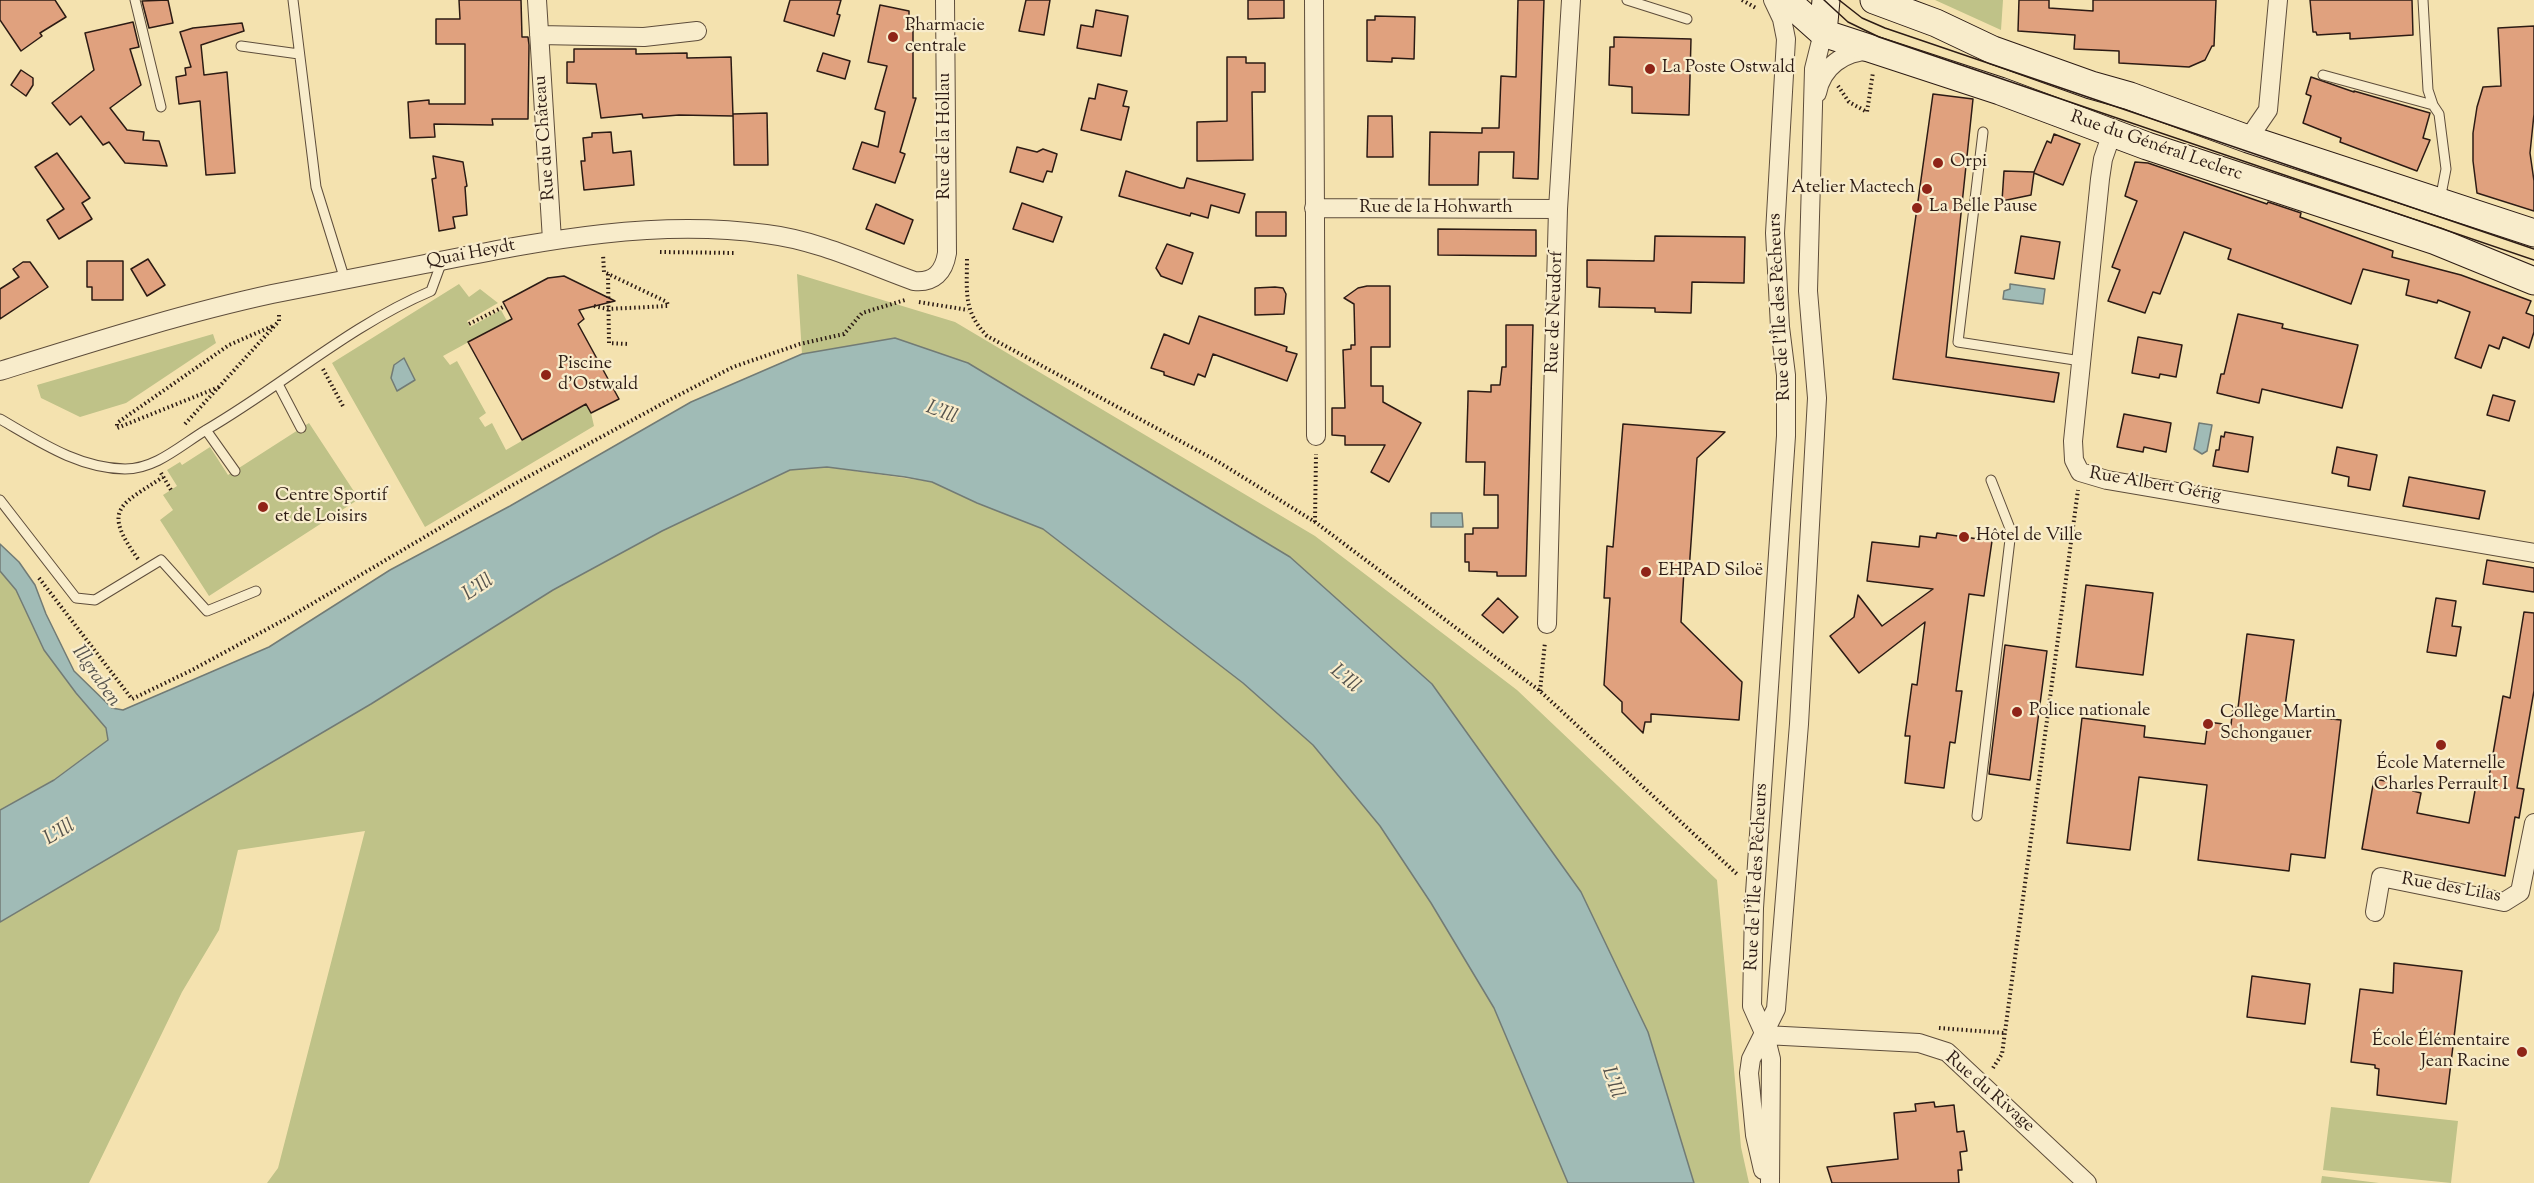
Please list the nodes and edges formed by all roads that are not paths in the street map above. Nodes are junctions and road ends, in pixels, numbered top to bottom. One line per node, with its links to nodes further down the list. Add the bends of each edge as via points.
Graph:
1 (135, 0): 23 (lane)
2 (293, 0): 20 (lane)
3 (537, 0): 16 (street, Rue du Château)
4 (945, 0): 34 (street, Rue de la Hollau, via 947,253)
5 (1314, 0): 29 (street)
6 (1571, 0): 30 (street, Rue de Neudorf)
7 (1627, 0): 14 (lane)
8 (1773, 0): 17 (street, Rue de l'Île des Pêcheurs)
9 (1826, 0): 13 (main road)
10 (1874, 0): 27 (main road, Rue du Général Leclerc, via 1994,50)
11 (2278, 0): 27 (street, via 2268,110)
12 (2423, 0): 22 (lane, via 2428,90)
13 (1808, 14): 17 (street); 19 (main road, Rue du Général Leclerc); 24 (street, Rue de l'Île des Pêcheurs)
14 (1687, 19)
15 (697, 31): 16 (street, via 644,37)
16 (539, 36): 32 (street, Rue du Château)
17 (1786, 39): 44 (street, Rue de l'Île des Pêcheurs, via 1775,233 1786,375)
18 (241, 46): 20 (lane)
19 (1876, 51): 24 (street, Rue de l'Île des Pêcheurs, via 1848,55 1828,68); 26 (main road, Rue du Général Leclerc)
20 (299, 54): 35 (lane, via 316,187)
21 (2323, 75): 22 (lane)
22 (2433, 105): 28 (lane, via 2439,114 2446,168)
23 (161, 107)
24 (1814, 107): 45 (street, Rue de l'Île des Pêcheurs, via 1808,291 1817,382)
25 (1983, 132): 37 (lane, via 1958,342)
26 (2112, 133): 36 (main road, Rue du Général Leclerc, via 2436,241); 37 (street, Rue Albert Gérig, via 2100,179)
27 (2248, 139): 28 (main road, Rue du Général Leclerc)
28 (2440, 202): 31 (main road, Rue du Général Leclerc)
29 (1314, 208): 30 (street, Rue de la Hohwarth); 43 (street)
30 (1558, 209): 51 (street, Rue de Neudorf)
31 (2534, 233)
32 (552, 240): 33 (street, Quai Heydt); 34 (street, Quai Heydt, via 635,230 752,232 802,241 914,281 932,279)
33 (442, 261): 35 (street, Quai Heydt); 39 (lane, via 431,291 358,331)
34 (942, 270)
35 (345, 280): 38 (street, Quai Heydt, via 274,294 129,332)
36 (2534, 281)
37 (2081, 361): 49 (street, Rue Albert Gérig, via 2072,450 2080,472 2094,478)
38 (0, 371)
39 (278, 384): 41 (lane); 42 (lane)
40 (0, 419): 42 (lane, via 76,460 127,469 156,462)
41 (301, 428)
42 (207, 430): 46 (lane)
43 (1316, 436)
44 (1786, 436): 45 (street); 52 (street, Rue de l'Île des Pêcheurs)
45 (1816, 438): 53 (street, Rue de l'Île des Pêcheurs)
46 (235, 471)
47 (1991, 480): 54 (lane, via 2011,531)
48 (0, 500): 50 (lane, via 76,598 95,600 161,560 207,611)
49 (2534, 553)
50 (256, 591)
51 (1547, 624)
52 (1768, 717): 53 (street); 57 (street, Rue de l'Île des Pêcheurs, via 1754,908 1752,1006)
53 (1799, 724): 57 (street, Rue de l'Île des Pêcheurs, via 1776,1009)
54 (1977, 816)
55 (2534, 823): 56 (street, Rue des Lilas, via 2520,892 2504,902 2381,877)
56 (2375, 912)
57 (1765, 1035): 58 (street, Rue de l'Île des Pêcheurs, via 1751,1059 1749,1073 1755,1135); 59 (street, Rue du Rivage, via 1919,1043 1947,1052)
58 (1769, 1183)
59 (2088, 1183)

